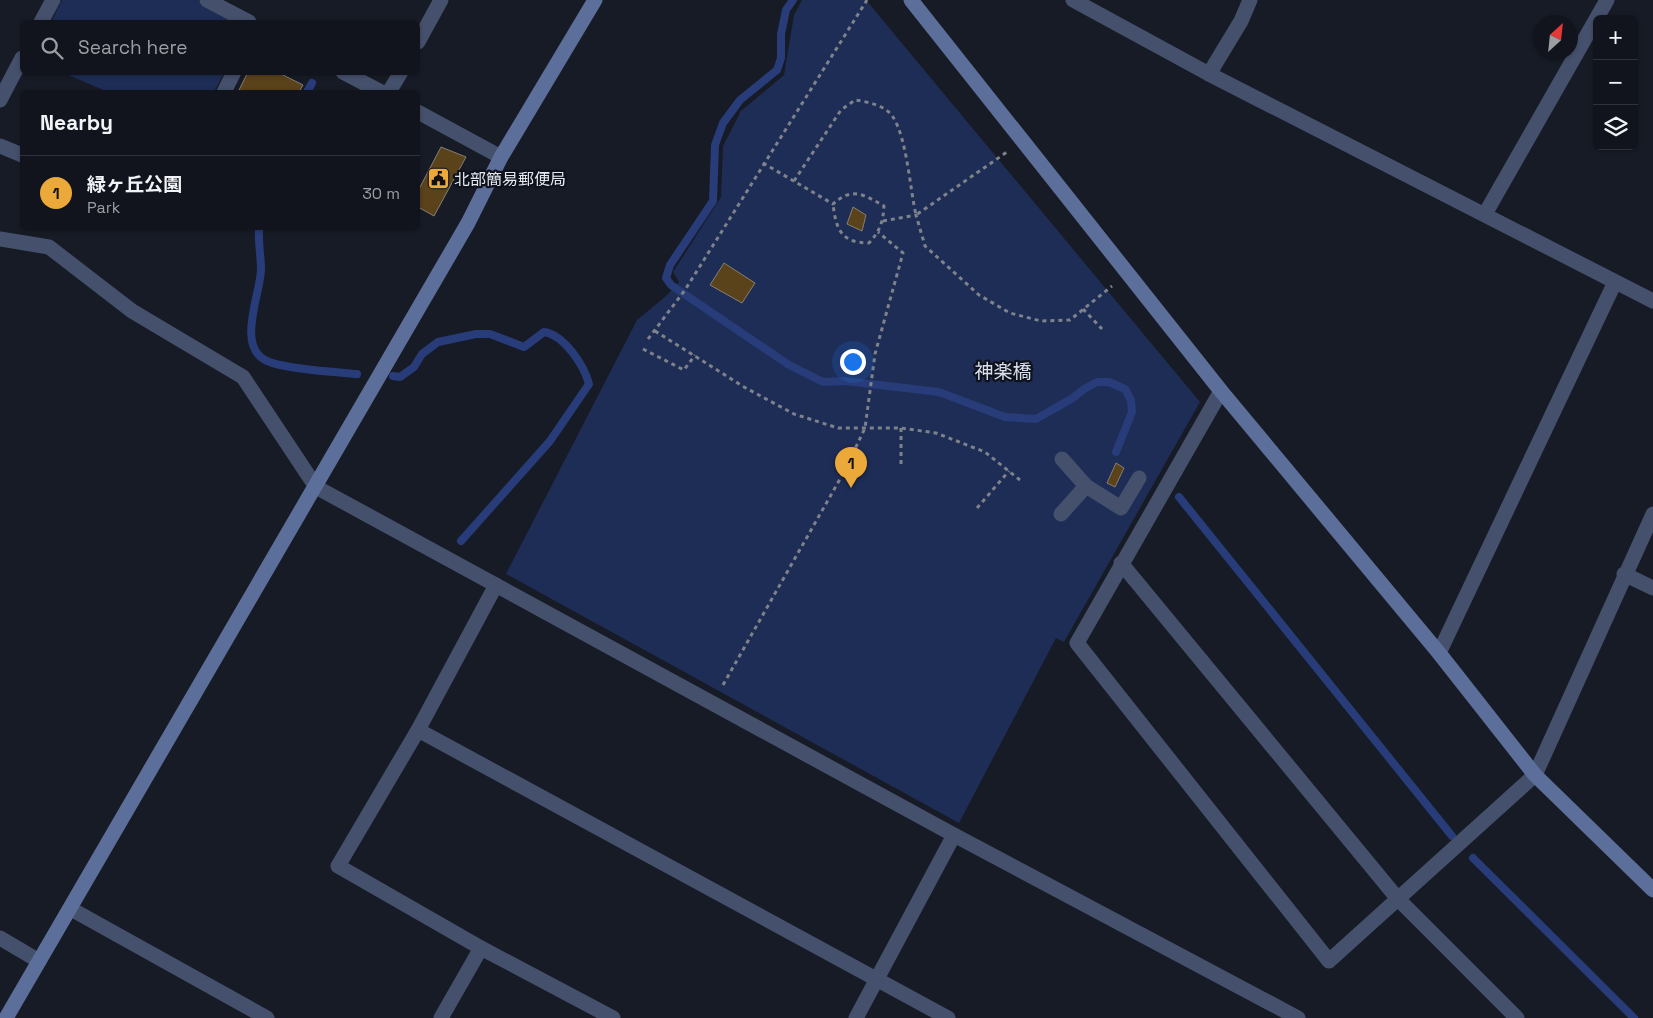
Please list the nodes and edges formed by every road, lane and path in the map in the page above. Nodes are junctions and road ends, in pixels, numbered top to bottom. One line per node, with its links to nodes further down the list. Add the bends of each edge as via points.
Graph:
1 (53, 0): 10 (street)
2 (207, 0): 11 (street)
3 (441, 0): 12 (street)
4 (595, 0): 26 (street)
5 (867, 0): 27 (path)
6 (911, 0): 23 (street)
7 (1073, 0): 14 (street)
8 (1250, 0): 14 (street)
9 (1606, 0): 30 (street)
10 (42, 20)
11 (245, 20)
12 (420, 38)
13 (20, 62): 21 (street)
14 (1209, 74): 30 (street)
15 (232, 75): 18 (street)
16 (349, 75): 19 (street)
17 (399, 75): 20 (street)
18 (225, 90)
19 (377, 90)
20 (391, 90)
21 (0, 100)
22 (420, 113): 26 (street)
23 (1023, 142): 31 (path); 35 (street)
24 (0, 146): 25 (street)
25 (20, 154)
26 (501, 157): 53 (street, via 468,223)
27 (763, 163): 28 (path); 40 (path, via 685,290)
28 (794, 181): 29 (path); 31 (path, via 841,110 855,100 875,104 893,116 903,145)
29 (833, 204): 32 (path, via 844,194 858,194 884,206); 33 (path, via 835,222 844,238 855,243 869,243)
30 (1484, 214): 36 (street)
31 (916, 215): 32 (path); 38 (path, via 925,246 979,295 1002,308 1041,321 1070,320)
32 (883, 221): 33 (path)
33 (878, 232): 45 (path, via 904,253 871,378)
34 (0, 240): 53 (street, via 49,247 132,311 243,377)
35 (1127, 273): 38 (path); 44 (street)
36 (1615, 282): 37 (street); 61 (street)
37 (1653, 301)
38 (1083, 309): 39 (path)
39 (1102, 329)
40 (655, 331): 41 (path); 43 (path)
41 (648, 339)
42 (643, 349): 43 (path, via 684,370)
43 (695, 355): 45 (path, via 794,414 838,428)
44 (1220, 391): 57 (street); 61 (street)
45 (865, 428): 46 (path); 62 (path, via 844,472)
46 (901, 428): 48 (path); 49 (path, via 936,433 985,452)
47 (1062, 459): 52 (street)
48 (901, 464)
49 (1009, 471): 51 (path); 54 (path)
50 (1139, 478): 52 (street, via 1120,508)
51 (1020, 480)
52 (1086, 486): 55 (street)
53 (316, 487): 59 (street); 68 (street)
54 (977, 508)
55 (1061, 514)
56 (1653, 514): 58 (street)
57 (1121, 563): 67 (street); 67 (street, via 1077,642 1329,961)
58 (1624, 574): 60 (street); 64 (street)
59 (496, 585): 62 (street); 63 (street)
60 (1653, 588)
61 (1439, 653): 64 (street)
62 (712, 703): 65 (street)
63 (418, 730): 70 (street, via 338,866); 72 (street)
64 (1535, 775): 66 (street); 67 (street)
65 (954, 835): 72 (street); 79 (street)
66 (1653, 890)
67 (1398, 899): 80 (street)
68 (71, 909): 71 (street); 74 (street)
69 (0, 938): 71 (street)
70 (481, 948): 75 (street); 76 (street)
71 (39, 961): 73 (street)
72 (878, 980): 77 (street); 78 (street)
73 (6, 1018)
74 (267, 1018)
75 (441, 1018)
76 (612, 1018)
77 (856, 1018)
78 (948, 1018)
79 (1298, 1018)
80 (1517, 1018)

